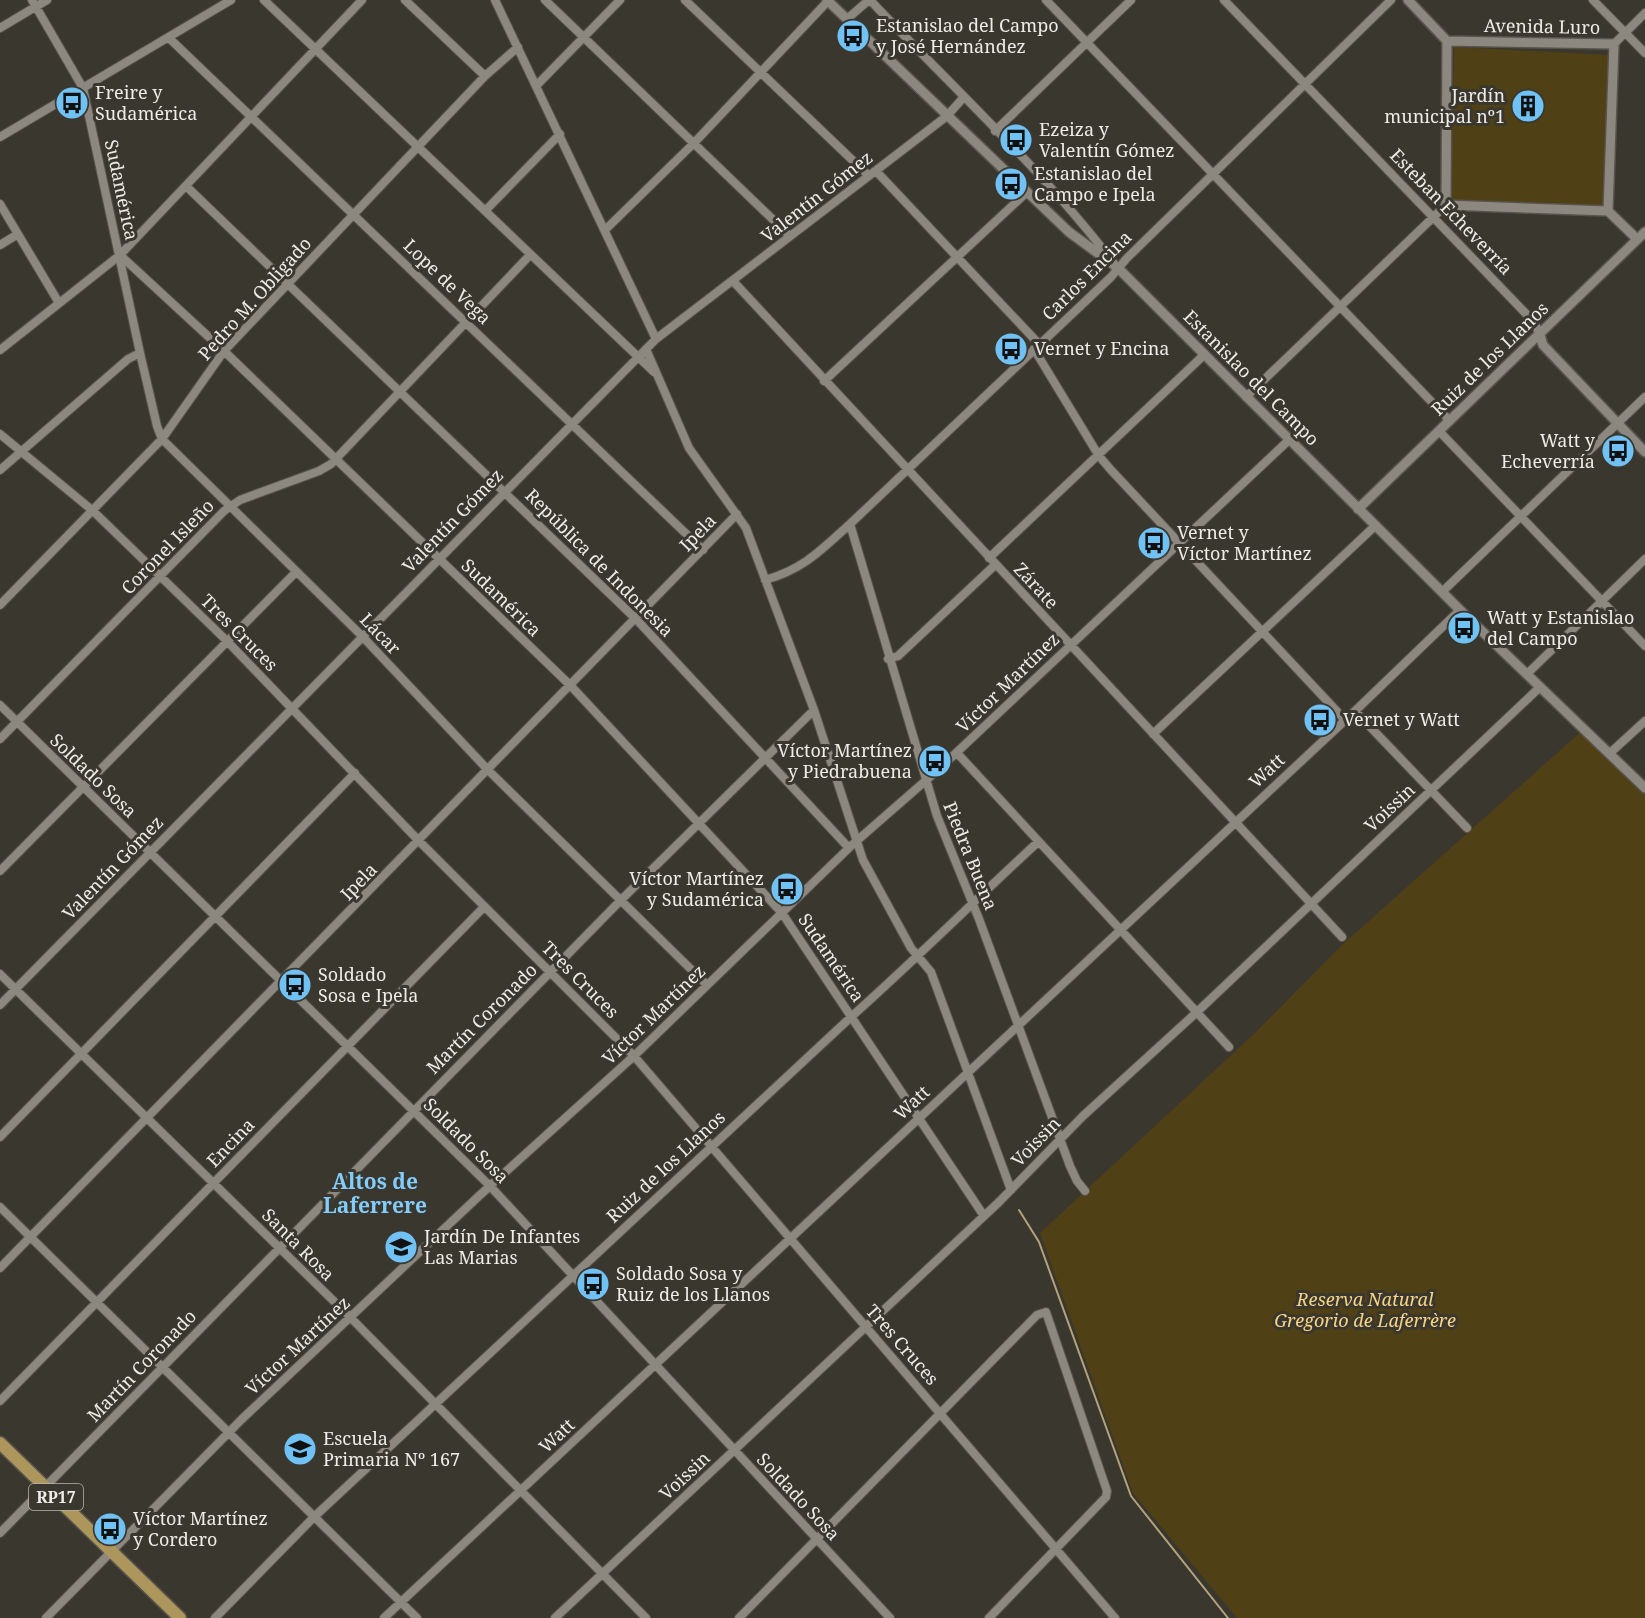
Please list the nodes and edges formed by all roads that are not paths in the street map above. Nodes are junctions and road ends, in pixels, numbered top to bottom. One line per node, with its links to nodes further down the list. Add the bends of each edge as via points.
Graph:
1 (47, 0): 18 (street)
2 (231, 0): 23 (street)
3 (264, 0): 29 (street)
4 (362, 0): 29 (street)
5 (405, 0): 32 (street)
6 (495, 0): 28 (street)
7 (545, 0): 24 (street)
8 (620, 0): 24 (street)
9 (686, 0): 31 (street)
10 (827, 0): 20 (street, Estanislao del Campo); 31 (street)
11 (869, 0): 20 (street); 36 (street)
12 (1046, 0): 26 (street)
13 (1131, 0): 26 (street)
14 (1224, 0): 34 (street, Esteban Echeverría)
15 (1391, 0): 34 (street, Carlos Encina)
16 (1408, 0): 25 (street)
17 (1593, 0): 22 (street)
18 (34, 3): 21 (street); 35 (street, Sudamérica)
19 (1645, 13): 22 (street)
20 (847, 19): 38 (street, Estanislao del Campo)
21 (0, 28)
22 (1624, 32): 27 (street); 30 (street)
23 (169, 38): 35 (street); 37 (street, Lope de Vega)
24 (585, 38): 33 (street); 42 (street)
25 (1447, 41): 27 (street, Avenida Luro); 49 (street)
26 (1087, 43): 39 (street); 45 (street)
27 (1614, 44): 51 (street, Avenida Luro)
28 (518, 47): 32 (street, Pedro M. Obligado); 33 (street)
29 (316, 49): 37 (street); 43 (street)
30 (1645, 53)
31 (762, 73): 42 (street); 44 (street)
32 (485, 76): 43 (street, Pedro M. Obligado)
33 (537, 85): 40 (street)
34 (1305, 85): 45 (street, Carlos Encina); 53 (street, Esteban Echeverría)
35 (83, 88): 41 (street); 59 (street, Sudamérica)
36 (963, 98): 38 (street, Valentín Gómez); 39 (street)
37 (252, 115): 46 (street); 52 (street, Lope de Vega)
38 (947, 116): 44 (street, Valentín Gómez); 47 (street, Estanislao del Campo)
39 (995, 131): 62 (street)
40 (560, 134): 50 (street); 54 (street)
41 (0, 137)
42 (694, 142): 54 (street); 56 (street)
43 (420, 146): 50 (street); 52 (street, Pedro M. Obligado)
44 (872, 173): 56 (street, Valentín Gómez); 61 (street)
45 (1213, 174): 62 (street, Carlos Encina); 66 (street)
46 (186, 186): 59 (street); 64 (street, República de Indonesia)
47 (1027, 192): 61 (street); 62 (street, Estanislao del Campo, via 1069,232)
48 (0, 204): 55 (street)
49 (1446, 205): 51 (street); 53 (street)
50 (485, 211): 60 (street)
51 (1608, 211): 57 (street)
52 (354, 213): 64 (street, Pedro M. Obligado); 67 (street, Lope de Vega)
53 (1433, 218): 66 (street); 68 (street, Esteban Echeverría, via 1534,322)
54 (606, 230): 69 (street)
55 (18, 234): 58 (street); 65 (street)
56 (789, 236): 63 (street, Valentín Gómez)
57 (1641, 236): 68 (street, Ruiz de los Llanos)
58 (0, 245)
59 (120, 255): 65 (street); 73 (street, Sudamérica); 74 (street, Lácar)
60 (530, 255): 67 (street, Coronel Isleño); 76 (street)
61 (958, 256): 70 (street); 78 (street)
62 (1118, 268): 70 (street, Carlos Encina); 75 (street, Estanislao del Campo)
63 (733, 281): 69 (street, Valentín Gómez); 78 (street, Zárate)
64 (287, 284): 73 (street, Pedro M. Obligado); 79 (street, República de Indonesia)
65 (59, 303): 72 (street)
66 (1340, 306): 80 (street); 82 (street)
67 (466, 321): 79 (street, Coronel Isleño); 83 (street, Lope de Vega)
68 (1540, 334): 82 (street, Ruiz de los Llanos); 84 (street, Esteban Echeverría, via 1543,345)
69 (656, 339): 71 (street, Valentín Gómez)
70 (1037, 347): 91 (street); 94 (street, Carlos Encina)
71 (646, 349): 76 (street, Valentín Gómez); 77 (street)
72 (0, 350)
73 (224, 351): 87 (street, Pedro M. Obligado); 92 (street, Sudamérica)
74 (140, 353): 87 (street, Lácar); 89 (street, via 128,359)
75 (1205, 354): 80 (street, Estanislao del Campo); 91 (street)
76 (637, 357): 77 (street); 83 (street, Valentín Gómez)
77 (655, 373): 99 (street, via 689,448)
78 (824, 381): 94 (street, Zárate)
79 (400, 391): 92 (street, Coronel Isleño); 95 (street, República de Indonesia)
80 (1246, 397): 88 (street, Estanislao del Campo)
81 (1645, 397): 84 (street)
82 (1450, 421): 85 (street, Ruiz de los Llanos)
83 (572, 424): 95 (street, Valentín Gómez); 104 (street, Lope de Vega)
84 (1618, 424): 90 (street, Esteban Echeverría); 100 (street)
85 (1439, 431): 97 (street, Ruiz de los Llanos); 100 (street)
86 (0, 434): 89 (street, Tres Cruces)
87 (162, 439): 96 (street, Lácar); 98 (street, Pedro M. Obligado)
88 (1289, 440): 97 (street, Estanislao del Campo); 103 (street, Víctor Martínez)
89 (21, 452): 93 (street); 98 (street, Tres Cruces)
90 (1645, 452)
91 (1099, 456): 103 (street); 106 (street)
92 (336, 459): 96 (street, Coronel Isleño, via 319,471); 105 (street, Sudamérica)
93 (0, 470)
94 (908, 470): 101 (street, Carlos Encina); 106 (street, Zárate)
95 (505, 490): 105 (street, Valentín Gómez); 116 (street, República de Indonesia)
96 (230, 506): 109 (street, Lácar); 110 (street, Coronel Isleño)
97 (1358, 509): 102 (street, Estanislao del Campo)
98 (92, 510): 110 (street, Tres Cruces); 114 (street, Pedro M. Obligado)
99 (738, 514): 104 (street, Ipela); 111 (street)
100 (1521, 516): 112 (street); 113 (street)
101 (850, 524): 111 (street, Carlos Encina, via 806,564); 122 (street, Piedra Buena)
102 (1375, 526): 112 (street, Estanislao del Campo); 117 (street)
103 (1179, 543): 117 (street); 120 (street, Víctor Martínez)
104 (703, 550): 116 (street, Ipela)
105 (438, 558): 118 (street, Valentín Gómez); 124 (street, Sudamérica)
106 (989, 558): 108 (street, Zárate)
107 (1645, 559): 113 (street)
108 (995, 565): 120 (street, Zárate); 122 (street, via 898,656)
109 (296, 572): 118 (street, Lácar); 119 (street)
110 (161, 577): 119 (street, Tres Cruces); 132 (street, Coronel Isleño)
111 (765, 580): 128 (street)
112 (1442, 592): 115 (street, Estanislao del Campo)
113 (1602, 600): 121 (street); 123 (street)
114 (0, 605)
115 (1460, 610): 123 (street, Estanislao del Campo); 129 (street, Watt)
116 (636, 619): 124 (street, Ipela); 137 (street, República de Indonesia)
117 (1261, 632): 130 (street); 133 (street)
118 (362, 636): 127 (street, Valentín Gómez); 138 (street, Lácar)
119 (227, 641): 127 (street, Tres Cruces); 141 (street)
120 (1070, 644): 133 (street, Zárate); 135 (street, Víctor Martínez)
121 (1645, 645)
122 (888, 659): 140 (street, Piedra Buena)
123 (1527, 674): 125 (street, Estanislao del Campo)
124 (571, 686): 138 (street, Ipela); 145 (street, Sudamérica)
125 (1540, 687): 136 (street, Estanislao del Campo); 143 (street, Voissin)
126 (0, 705): 132 (street, Soldado Sosa)
127 (292, 707): 139 (street, Tres Cruces); 151 (street, Valentín Gómez)
128 (814, 710): 137 (street, Martín Coronado); 148 (street)
129 (1354, 711): 130 (street, Watt); 143 (street)
130 (1345, 720): 144 (street, Watt)
131 (1645, 721): 136 (street)
132 (17, 722): 134 (street, Coronel Isleño); 141 (street, Soldado Sosa)
133 (1153, 734): 144 (street, Zárate)
134 (0, 739)
135 (957, 753): 140 (street, Víctor Martínez); 149 (street)
136 (1609, 754): 142 (street, Estanislao del Campo)
137 (765, 758): 145 (street, Martín Coronado); 150 (street, República de Indonesia)
138 (488, 770): 147 (street, Ipela); 153 (street, Lácar)
139 (355, 773): 147 (street, Tres Cruces); 158 (street)
140 (925, 782): 148 (street, Víctor Martínez); 154 (street, Piedra Buena)
141 (83, 786): 151 (street, Soldado Sosa); 152 (street)
142 (1645, 788)
143 (1430, 791): 146 (street); 155 (street, Voissin)
144 (1235, 821): 155 (street, Zárate); 159 (street, Watt)
145 (698, 822): 153 (street, Martín Coronado); 157 (street, Sudamérica)
146 (1467, 828)
147 (419, 841): 156 (street, Tres Cruces); 164 (street, Ipela)
148 (857, 841): 150 (street, Víctor Martínez); 161 (street, via 866,865)
149 (1038, 842): 154 (street, Ruiz de los Llanos); 159 (street)
150 (849, 848): 157 (street, Víctor Martínez)
151 (150, 852): 158 (street, Soldado Sosa); 166 (street, Valentín Gómez)
152 (0, 871)
153 (621, 900): 162 (street, Martín Coronado); 165 (street, Lácar)
154 (972, 903): 161 (street, Ruiz de los Llanos); 170 (street, Piedra Buena)
155 (1311, 903): 160 (street, Zárate); 168 (street, Voissin)
156 (484, 907): 162 (street, Tres Cruces); 171 (street, Encina)
157 (782, 913): 165 (street, Víctor Martínez); 169 (street, Sudamérica)
158 (216, 917): 164 (street, Soldado Sosa); 173 (street)
159 (1120, 929): 168 (street); 170 (street, Watt)
160 (1342, 937)
161 (918, 958): 169 (street, Ruiz de los Llanos); 175 (street, via 930,972)
162 (551, 971): 174 (street, Tres Cruces); 176 (street, Martín Coronado)
163 (0, 974): 166 (street, Santa Rosa)
164 (282, 982): 171 (street, Soldado Sosa); 177 (street, Ipela)
165 (707, 985): 174 (street, Víctor Martínez)
166 (15, 990): 167 (street, Valentín Gómez); 173 (street, Santa Rosa)
167 (0, 1005)
168 (1197, 1012): 172 (street); 180 (street, Voissin)
169 (851, 1017): 178 (street, Sudamérica); 181 (street, Ruiz de los Llanos)
170 (1018, 1025): 175 (street, Watt); 180 (street, Piedra Buena)
171 (348, 1045): 176 (street, Soldado Sosa); 182 (street, Encina)
172 (1229, 1047)
173 (81, 1054): 177 (street, Santa Rosa); 179 (street)
174 (634, 1056): 181 (street, Tres Cruces); 183 (street, Víctor Martínez)
175 (966, 1073): 178 (street, Watt); 184 (street)
176 (414, 1110): 183 (street, Soldado Sosa); 190 (street, Martín Coronado)
177 (146, 1118): 182 (street, Santa Rosa); 188 (street, Ipela)
178 (917, 1118): 187 (street, Sudamérica); 189 (street, Watt)
179 (0, 1137)
180 (1060, 1138): 184 (street, Voissin); 185 (street, Piedra Buena, via 1073,1175)
181 (712, 1146): 189 (street, Tres Cruces); 192 (street, Ruiz de los Llanos)
182 (214, 1182): 190 (street, Santa Rosa); 193 (street, Encina)
183 (490, 1186): 192 (street, Soldado Sosa); 194 (street, Víctor Martínez)
184 (1011, 1190): 187 (street, Voissin)
185 (1085, 1191)
186 (0, 1206): 188 (street)
187 (984, 1216): 195 (street, Voissin)
188 (31, 1237): 191 (street, Ipela); 193 (street)
189 (790, 1238): 195 (street, Tres Cruces); 196 (street, Watt)
190 (280, 1248): 194 (street, Santa Rosa); 197 (street, Martín Coronado)
191 (0, 1268)
192 (574, 1276): 196 (street, Soldado Sosa); 199 (street, Ruiz de los Llanos)
193 (97, 1302): 197 (street); 198 (street, Encina)
194 (351, 1318): 199 (street, Santa Rosa); 201 (street, Víctor Martínez)
195 (867, 1327): 200 (street, Tres Cruces); 203 (street, Voissin)
196 (655, 1364): 203 (street, Soldado Sosa); 205 (street, Watt)
197 (162, 1366): 201 (street); 204 (street, Martín Coronado)
198 (0, 1401)
199 (435, 1403): 205 (street, Santa Rosa); 206 (street, Ruiz de los Llanos)
200 (940, 1412): 208 (street); 209 (street, Tres Cruces); 209 (street, via 1037,1315 1046,1312 1107,1491 1103,1502)
201 (229, 1432): 206 (street); 210 (street, Víctor Martínez)
202 (0, 1443): 204 (main road, RP17)
203 (734, 1450): 208 (street, Soldado Sosa); 211 (street, Voissin)
204 (46, 1487): 207 (street, Martín Coronado); 210 (main road, RP17)
205 (521, 1490): 211 (street, Santa Rosa); 212 (street, Watt)
206 (314, 1517): 212 (street); 215 (street, Ruiz de los Llanos)
207 (0, 1533)
208 (816, 1538): 220 (street); 221 (street, Soldado Sosa)
209 (1057, 1550): 222 (street); 223 (street, Tres Cruces)
210 (111, 1551): 213 (street, Víctor Martínez); 214 (main road, RP17)
211 (602, 1574): 218 (street, Voissin); 219 (street, Santa Rosa)
212 (400, 1602): 216 (street, Watt); 217 (street)
213 (46, 1618)
214 (180, 1618)
215 (215, 1618)
216 (384, 1618)
217 (417, 1618)
218 (555, 1618)
219 (646, 1618)
220 (739, 1618)
221 (890, 1618)
222 (989, 1618)
223 (1115, 1618)

